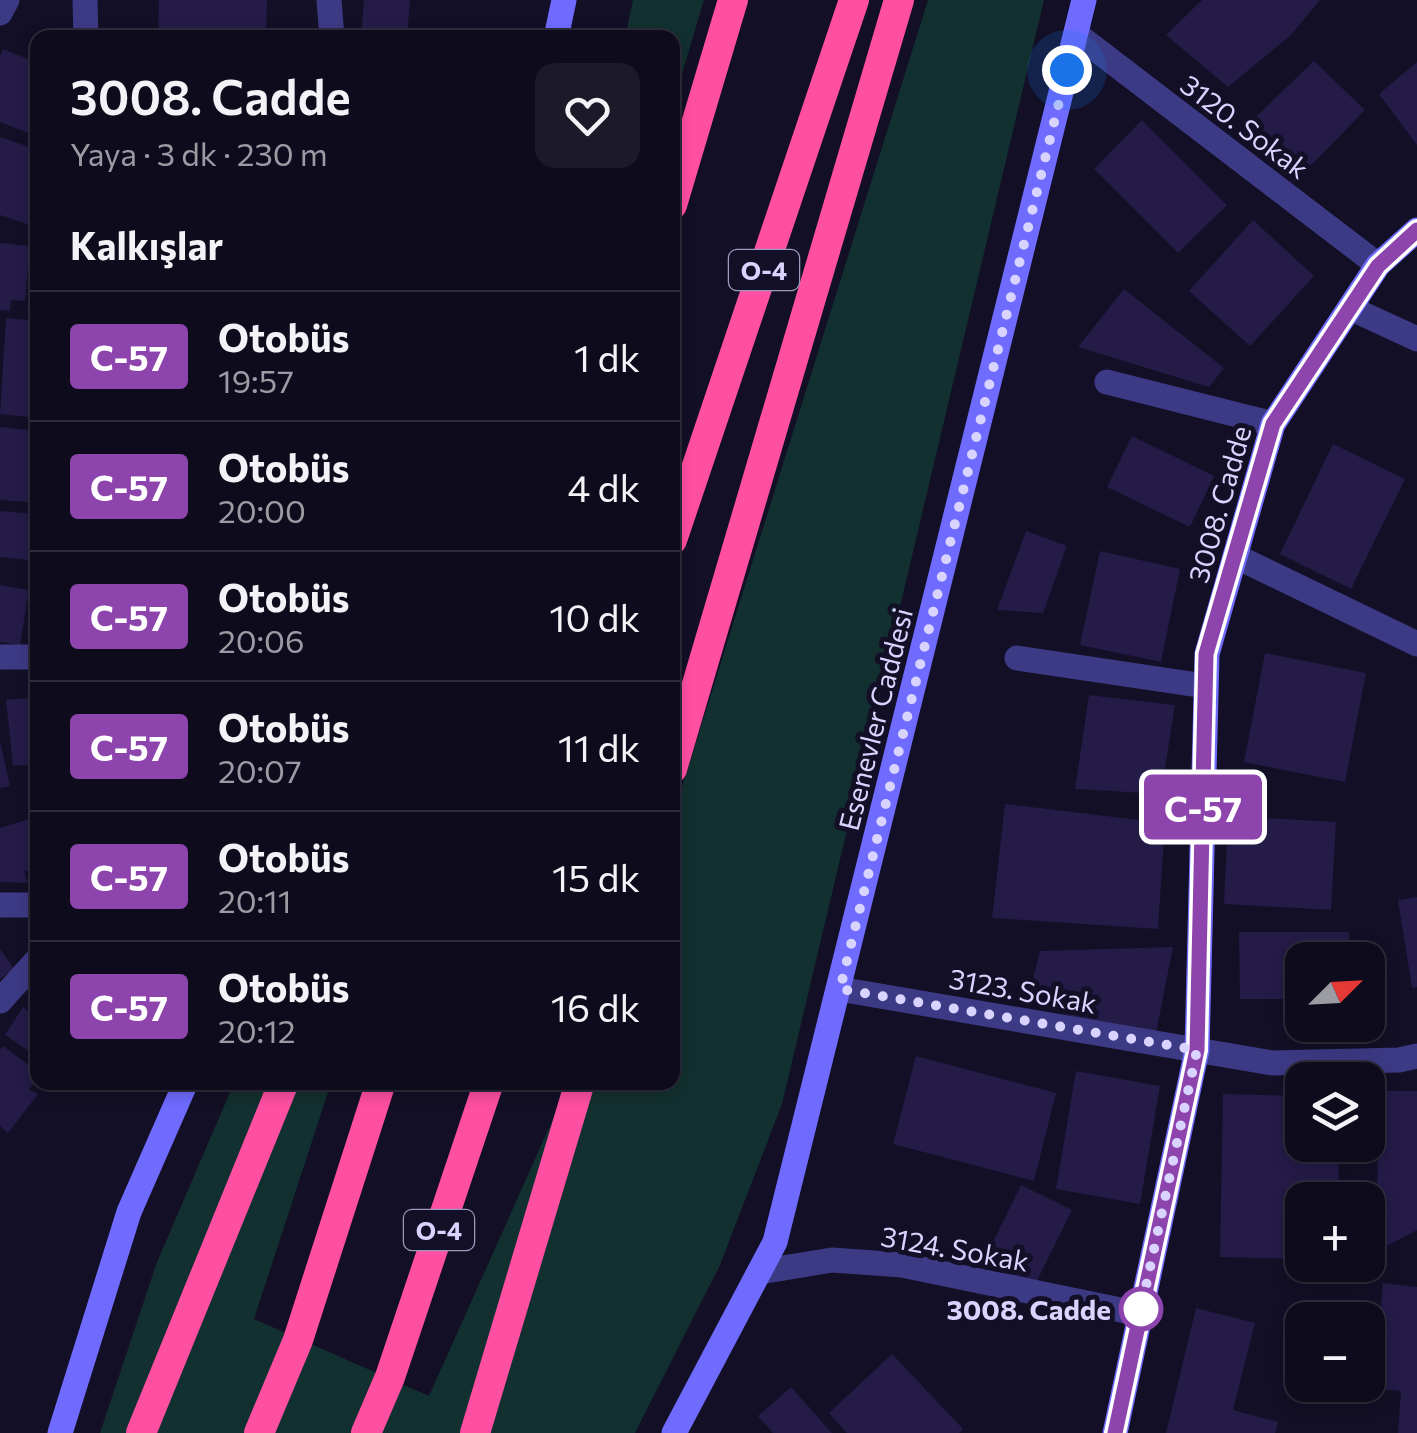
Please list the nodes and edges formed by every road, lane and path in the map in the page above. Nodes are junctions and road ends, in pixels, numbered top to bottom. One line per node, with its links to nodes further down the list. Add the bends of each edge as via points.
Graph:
1 (7, 0): 9 (street)
2 (85, 0): 10 (street)
3 (330, 0): 11 (street)
4 (564, 0): 12 (main road)
5 (734, 0): 14 (highway)
6 (854, 0): 21 (highway, O-4)
7 (900, 0): 28 (highway)
8 (1084, 0): 13 (main road, Esenevler Caddesi)
9 (0, 13)
10 (86, 30)
11 (332, 30)
12 (558, 30)
13 (1076, 34): 16 (street, 3120. Sokak); 32 (main road, Esenevler Caddesi)
14 (680, 179)
15 (1417, 230): 16 (main road, 3008. Cadde)
16 (1378, 266): 17 (main road, 3008. Cadde)
17 (1350, 308): 18 (street); 20 (main road, 3008. Cadde)
18 (1417, 339)
19 (1107, 382): 20 (street)
20 (1273, 424): 22 (main road, 3008. Cadde)
21 (680, 516)
22 (1235, 556): 23 (street); 27 (main road, 3008. Cadde, via 1206,654)
23 (1417, 644)
24 (0, 657): 25 (street)
25 (30, 657)
26 (1017, 658): 27 (street)
27 (1205, 686): 34 (main road, 3008. Cadde)
28 (680, 742)
29 (0, 905): 30 (street)
30 (30, 905)
31 (30, 968): 33 (street)
32 (840, 989): 34 (street, 3123. Sokak); 41 (main road, Esenevler Caddesi, via 774,1242)
33 (0, 1000)
34 (1197, 1050): 35 (street, 3123. Sokak, via 1272,1062); 42 (main road, 3008. Cadde)
35 (1417, 1056)
36 (182, 1090): 44 (main road, via 129,1212)
37 (281, 1090): 45 (highway)
38 (378, 1090): 46 (highway, via 298,1340)
39 (486, 1090): 47 (highway, O-4)
40 (578, 1090): 43 (highway)
41 (759, 1272): 42 (street, 3124. Sokak, via 832,1260 902,1265); 48 (main road, Esenevler Caddesi)
42 (1140, 1314): 49 (main road, 3008. Cadde)
43 (478, 1426)
44 (60, 1433)
45 (141, 1433)
46 (259, 1433)
47 (366, 1433)
48 (674, 1433)
49 (1115, 1433)

